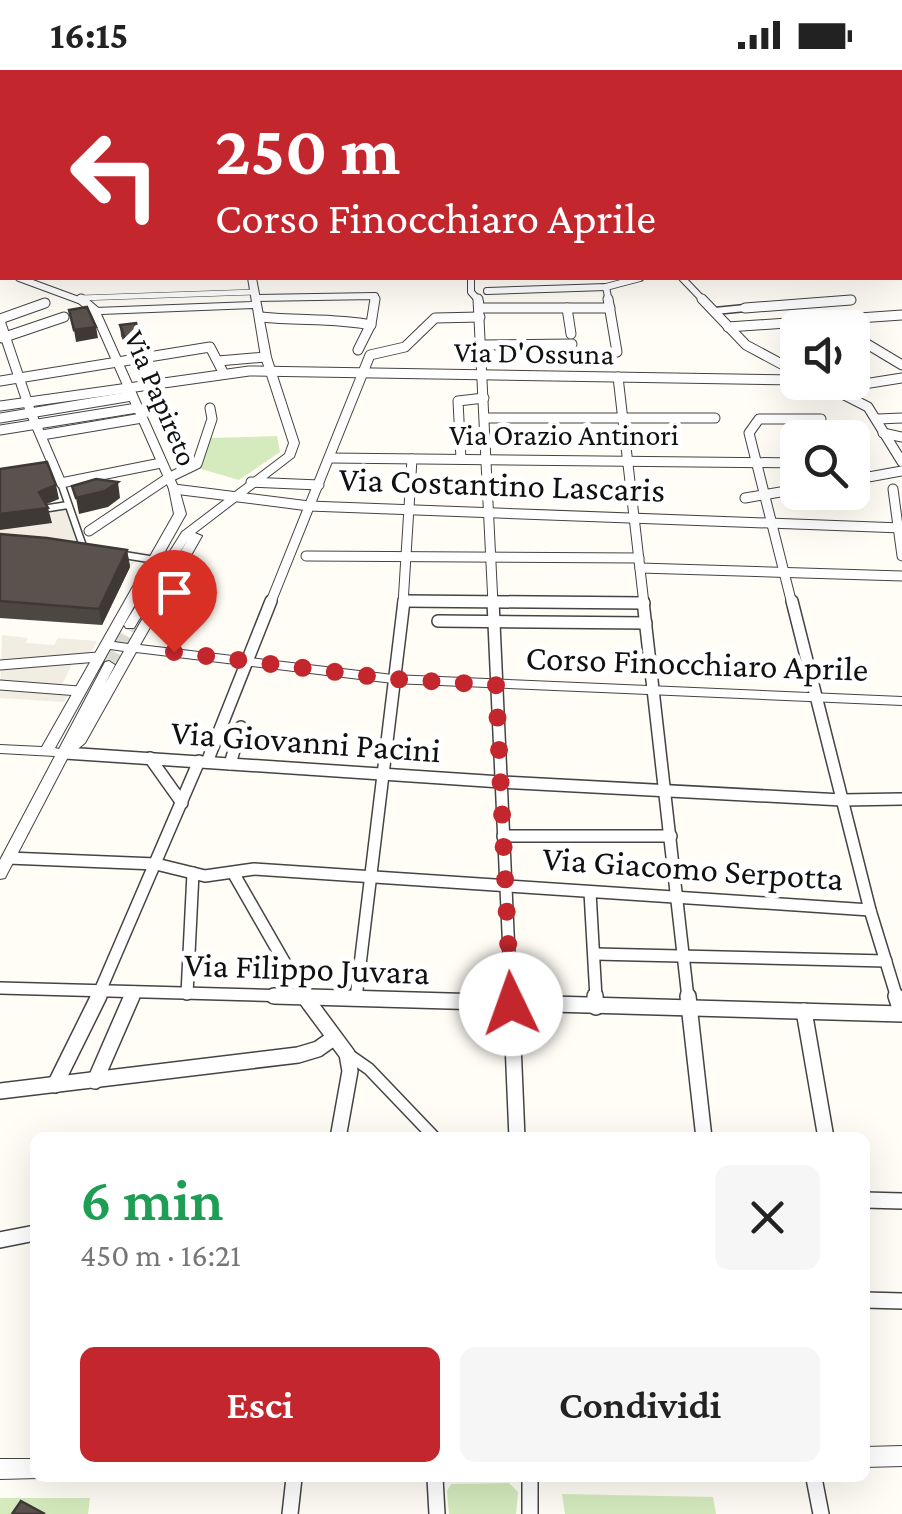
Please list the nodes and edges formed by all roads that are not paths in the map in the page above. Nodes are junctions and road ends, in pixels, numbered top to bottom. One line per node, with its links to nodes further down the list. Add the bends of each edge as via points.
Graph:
1 (25, 280): 9 (street)
2 (252, 280): 12 (street)
3 (471, 280): 17 (street)
4 (487, 280): 8 (street)
5 (632, 280): 7 (street)
6 (684, 280): 20 (street)
7 (606, 287): 8 (street); 15 (street)
8 (487, 290): 17 (street)
9 (80, 298): 12 (street); 18 (street)
10 (850, 300): 13 (street)
11 (45, 303): 24 (street)
12 (257, 303): 18 (street); 26 (street, via 303,322); 26 (street, via 375,296); 34 (street)
13 (801, 303): 16 (street); 19 (street)
14 (568, 308): 15 (street); 17 (street); 29 (street, via 571,339)
15 (610, 308): 33 (street)
16 (745, 308): 20 (street)
17 (480, 309): 29 (street); 30 (street, via 435,318)
18 (95, 310): 36 (street, Via Papireto)
19 (812, 310)
20 (715, 311): 27 (street)
21 (64, 317): 28 (street)
22 (900, 317): 23 (street)
23 (870, 318)
24 (0, 320): 28 (street)
25 (780, 323): 27 (street)
26 (372, 325): 32 (street)
27 (728, 327): 37 (street)
28 (3, 338): 46 (street)
29 (482, 345): 43 (street)
30 (405, 346): 41 (street, via 370,355); 42 (street)
31 (870, 346): 38 (street)
32 (358, 350)
33 (617, 352)
34 (266, 357): 35 (street); 39 (street)
35 (218, 361): 36 (street, via 210,347); 40 (street)
36 (119, 362): 46 (street); 53 (street, Via Papireto)
37 (780, 365)
38 (902, 366)
39 (271, 370): 40 (street, Via D'Ossuna); 41 (street, Via D'Ossuna); 82 (street, via 294,443 290,455)
40 (222, 372): 53 (street, Via D'Ossuna)
41 (362, 372): 42 (street, Via D'Ossuna); 69 (street)
42 (396, 373): 43 (street, Via D'Ossuna)
43 (483, 375): 45 (street, Via D'Ossuna); 51 (street)
44 (780, 376): 45 (street, Via D'Ossuna)
45 (618, 377): 59 (street)
46 (19, 378): 48 (street); 55 (street)
47 (902, 378): 49 (street)
48 (0, 381)
49 (870, 383)
50 (0, 393): 54 (street)
51 (484, 398): 58 (street); 71 (street, via 458,401)
52 (858, 400): 62 (street)
53 (135, 402): 55 (street); 64 (street); 67 (street); 77 (street, Via Papireto)
54 (2, 406): 55 (street)
55 (29, 407): 57 (street); 64 (street)
56 (210, 408): 84 (street, via 196,464)
57 (0, 418)
58 (485, 418): 59 (street); 72 (street)
59 (622, 418): 60 (street); 73 (street)
60 (714, 418)
61 (822, 418): 74 (street, via 755,420 749,433)
62 (878, 418): 63 (street); 66 (street)
63 (902, 418)
64 (35, 424): 65 (street); 67 (street)
65 (0, 430)
66 (883, 433): 68 (street); 76 (street)
67 (42, 435): 78 (street)
68 (902, 438)
69 (331, 458): 70 (street, Via Orazio Antinori); 85 (street)
70 (412, 459): 71 (street, Via Orazio Antinori); 95 (street)
71 (462, 460): 72 (street, Via Orazio Antinori)
72 (487, 460): 73 (street, Via Orazio Antinori); 96 (street)
73 (627, 460): 74 (street, Via Orazio Antinori); 97 (street)
74 (755, 462): 75 (street, Via Orazio Antinori); 89 (street)
75 (780, 462)
76 (902, 462)
77 (161, 463): 83 (street); 84 (street, Via Papireto)
78 (57, 468): 79 (street); 83 (street)
79 (43, 470)
80 (902, 471): 81 (street)
81 (870, 477)
82 (251, 482): 85 (street); 88 (street)
83 (61, 483): 91 (street)
84 (171, 484): 88 (street, Via Costantino Lascaris); 92 (street, Via Papireto); 101 (street)
85 (319, 485): 93 (street)
86 (893, 489): 100 (street)
87 (780, 493): 89 (street)
88 (231, 496): 93 (street, Via Costantino Lascaris); 98 (street)
89 (764, 496): 90 (street); 99 (street)
90 (745, 498)
91 (68, 505): 94 (street); 103 (street)
92 (180, 506): 108 (street)
93 (310, 506): 95 (street, Via Costantino Lascaris); 121 (street)
94 (49, 508)
95 (408, 510): 96 (street, Via Costantino Lascaris); 105 (street)
96 (489, 511): 97 (street, Via Costantino Lascaris); 106 (street)
97 (632, 516): 99 (street, Via Costantino Lascaris); 109 (street)
98 (210, 517): 118 (street, via 176,546); 119 (street)
99 (771, 520): 100 (street, Via Costantino Lascaris); 110 (street)
100 (900, 528): 107 (street)
101 (89, 530)
102 (65, 546): 103 (street)
103 (84, 548): 108 (street)
104 (306, 556): 105 (street)
105 (405, 556): 106 (street); 112 (street)
106 (491, 556): 109 (street); 113 (street)
107 (902, 556)
108 (155, 560): 120 (street)
109 (640, 563): 110 (street); 114 (street)
110 (785, 574): 111 (street); 128 (street)
111 (902, 576)
112 (404, 601): 113 (street); 123 (street)
113 (493, 602): 114 (street); 116 (street)
114 (644, 603): 117 (street)
115 (438, 621): 116 (street)
116 (494, 622): 117 (street); 125 (street)
117 (646, 623): 127 (street)
118 (130, 626)
119 (134, 644): 120 (street, Corso Finocchiaro Aprile); 121 (street, Corso Finocchiaro Aprile); 133 (street, via 80,740)
120 (106, 651): 122 (street); 126 (street); 133 (street)
121 (249, 660): 123 (street, Corso Finocchiaro Aprile); 135 (street)
122 (0, 664)
123 (393, 679): 125 (street, Corso Finocchiaro Aprile); 137 (street)
124 (0, 684): 126 (street)
125 (496, 685): 127 (street, Corso Finocchiaro Aprile); 138 (street)
126 (80, 692): 132 (street)
127 (654, 693): 128 (street, Corso Finocchiaro Aprile); 139 (street)
128 (816, 696): 129 (street, Corso Finocchiaro Aprile); 141 (street)
129 (902, 701)
130 (241, 728): 136 (street)
131 (0, 749): 132 (street)
132 (46, 751): 133 (street)
133 (65, 752): 134 (street, Via Giovanni Pacini); 145 (street)
134 (150, 758): 135 (street, Via Giovanni Pacini); 142 (street)
135 (203, 761): 136 (street, Via Giovanni Pacini); 142 (street)
136 (230, 764): 137 (street, Via Giovanni Pacini)
137 (385, 772): 138 (street, Via Giovanni Pacini); 150 (street)
138 (501, 782): 139 (street, Via Giovanni Pacini); 143 (street)
139 (665, 790): 141 (street, Via Giovanni Pacini); 144 (street)
140 (902, 799): 141 (street, Via Giovanni Pacini)
141 (842, 800): 154 (street)
142 (182, 802): 146 (street)
143 (504, 836): 144 (street); 151 (street)
144 (671, 836): 153 (street)
145 (8, 858): 146 (street, Via Giacomo Serpotta); 147 (street)
146 (156, 864): 148 (street, Via Giacomo Serpotta); 159 (street)
147 (0, 874)
148 (193, 874): 149 (street, Via Giacomo Serpotta); 161 (street)
149 (235, 876): 150 (street, Via Giacomo Serpotta, via 254,870); 162 (street)
150 (369, 877): 151 (street, Via Giacomo Serpotta); 163 (street)
151 (506, 886): 152 (street, Via Giacomo Serpotta); 164 (street)
152 (590, 892): 153 (street, Via Giacomo Serpotta); 155 (street)
153 (679, 898): 154 (street, Via Giacomo Serpotta); 156 (street)
154 (870, 910): 157 (street)
155 (596, 954): 156 (street); 165 (street)
156 (685, 956): 157 (street); 166 (street)
157 (886, 961): 168 (street)
158 (0, 988): 159 (street, Via Filippo Juvara)
159 (101, 991): 160 (street, Via Filippo Juvara); 172 (street)
160 (134, 992): 161 (street, Via Filippo Juvara); 171 (street)
161 (188, 994): 162 (street, Via Filippo Juvara)
162 (304, 998): 163 (street, Via Filippo Juvara); 169 (street)
163 (356, 1000): 164 (street, Via Filippo Juvara)
164 (511, 1004): 165 (street, Via Filippo Juvara); 176 (street)
165 (596, 1006): 166 (street, Via Filippo Juvara)
166 (690, 1009): 167 (street, Via Filippo Juvara); 177 (street)
167 (804, 1012): 168 (street, Via Filippo Juvara); 178 (street)
168 (902, 1014)
169 (332, 1038): 170 (street); 171 (street, via 298,1056)
170 (347, 1054): 174 (street); 175 (street)
171 (94, 1081): 172 (street)
172 (55, 1085): 173 (street)
173 (0, 1092)
174 (339, 1132)
175 (429, 1132)
176 (517, 1132)
177 (703, 1132)
178 (825, 1132)
179 (870, 1200): 180 (street)
180 (902, 1201)
181 (30, 1234): 182 (street)
182 (0, 1240)
183 (870, 1300): 184 (street)
184 (902, 1302)
185 (902, 1456): 186 (street)
186 (870, 1457)
187 (0, 1469): 188 (street)
188 (30, 1469)
189 (294, 1482): 193 (street)
190 (435, 1482): 194 (street)
191 (530, 1482): 195 (street)
192 (815, 1482): 196 (street)
193 (290, 1514)
194 (437, 1514)
195 (530, 1514)
196 (820, 1514)

